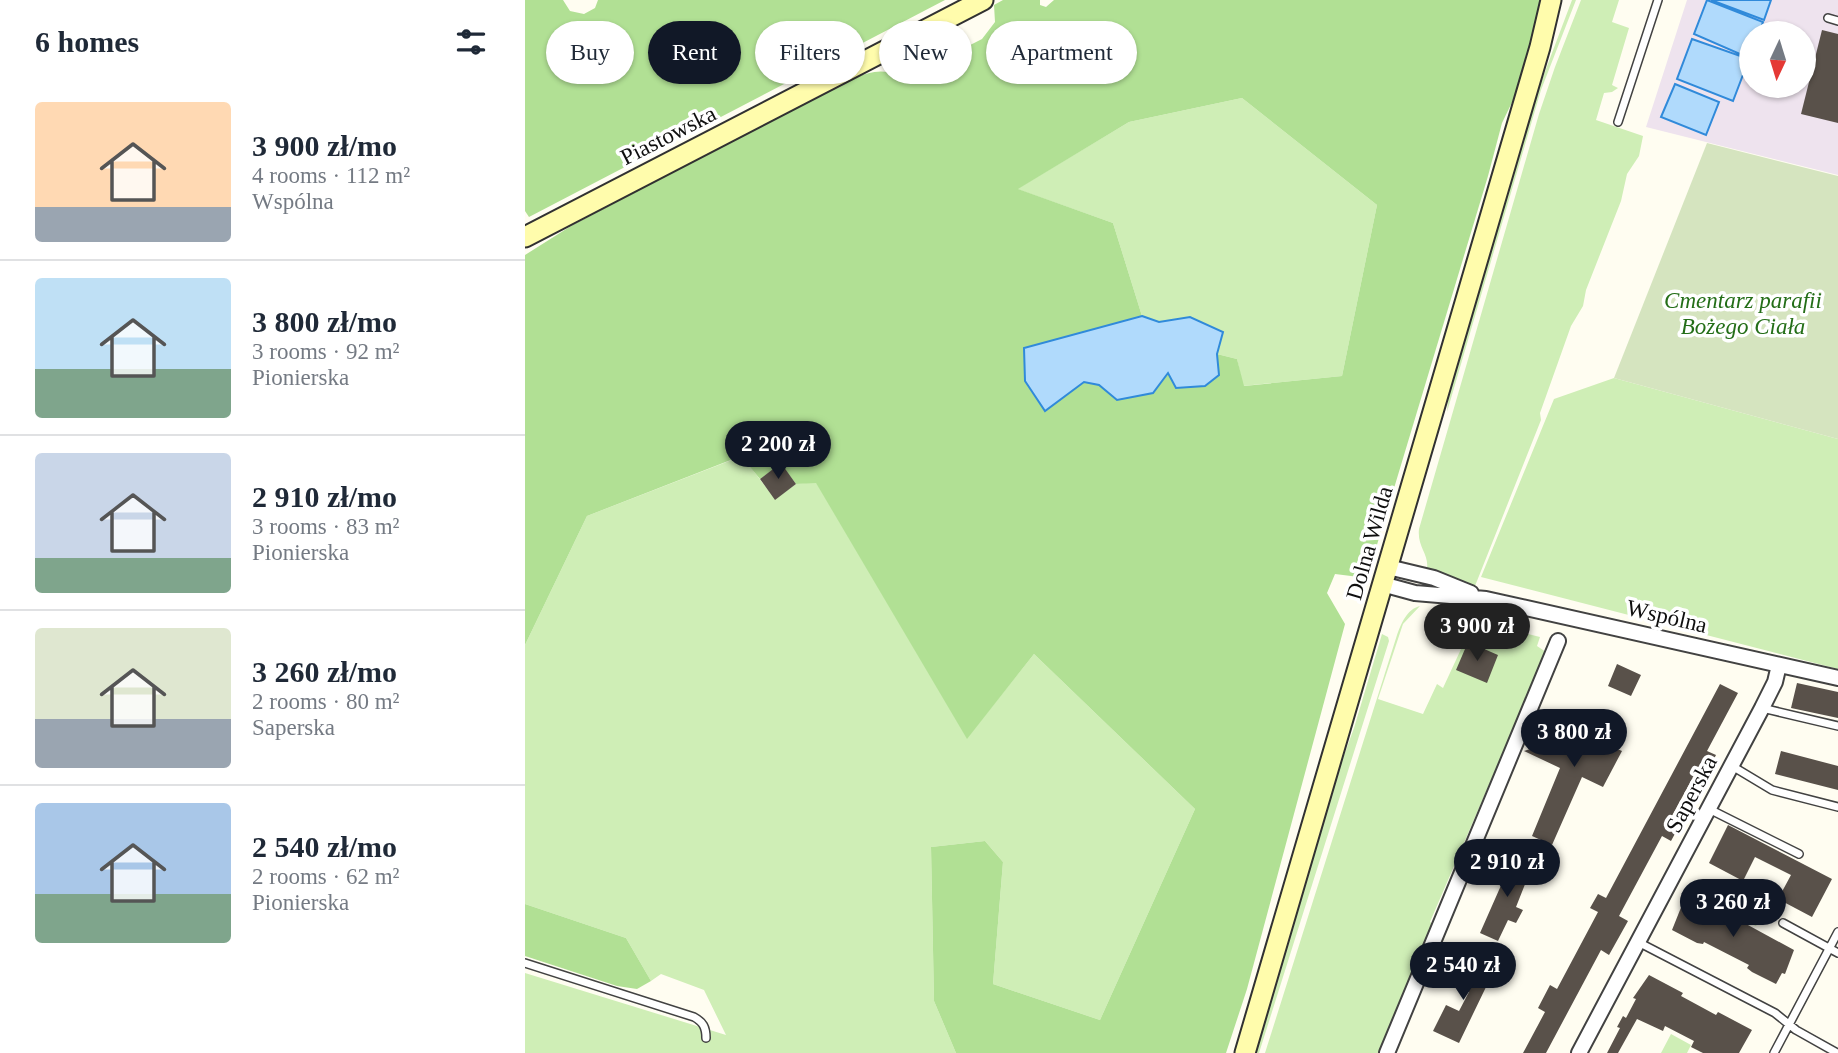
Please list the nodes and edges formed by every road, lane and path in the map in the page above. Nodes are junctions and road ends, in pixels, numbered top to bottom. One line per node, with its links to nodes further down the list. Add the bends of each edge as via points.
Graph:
1 (983, 0): 9 (main road, Piastowska)
2 (1551, 0): 7 (main road, Dolna Wilda)
3 (1564, 0): 7 (main road, Dolna Wilda)
4 (1658, 0): 8 (lane)
5 (1828, 18): 6 (lane)
6 (1838, 20)
7 (1540, 47): 10 (main road, Dolna Wilda)
8 (1618, 122)
9 (525, 237)
10 (1385, 576): 12 (street, Wspólna, via 1415,593 1486,599); 28 (main road, Dolna Wilda)
11 (1558, 641): 29 (street)
12 (1779, 665): 13 (street, Wspólna); 14 (street, Saperska)
13 (1838, 678)
14 (1762, 708): 15 (lane); 16 (street, Saperska)
15 (1838, 726)
16 (1732, 766): 17 (lane, via 1772,790); 18 (street, Saperska)
17 (1838, 807)
18 (1709, 809): 19 (lane); 22 (street, Saperska)
19 (1799, 854)
20 (1783, 923): 23 (lane)
21 (1838, 932): 23 (lane)
22 (1638, 942): 26 (lane); 30 (street, Saperska)
23 (1829, 948): 24 (lane); 26 (lane)
24 (1838, 953)
25 (525, 963): 27 (lane, via 694,1017 702,1022)
26 (1789, 1024): 31 (lane); 32 (lane)
27 (706, 1038)
28 (1245, 1053)
29 (1387, 1053)
30 (1579, 1053)
31 (1774, 1053)
32 (1837, 1053)

